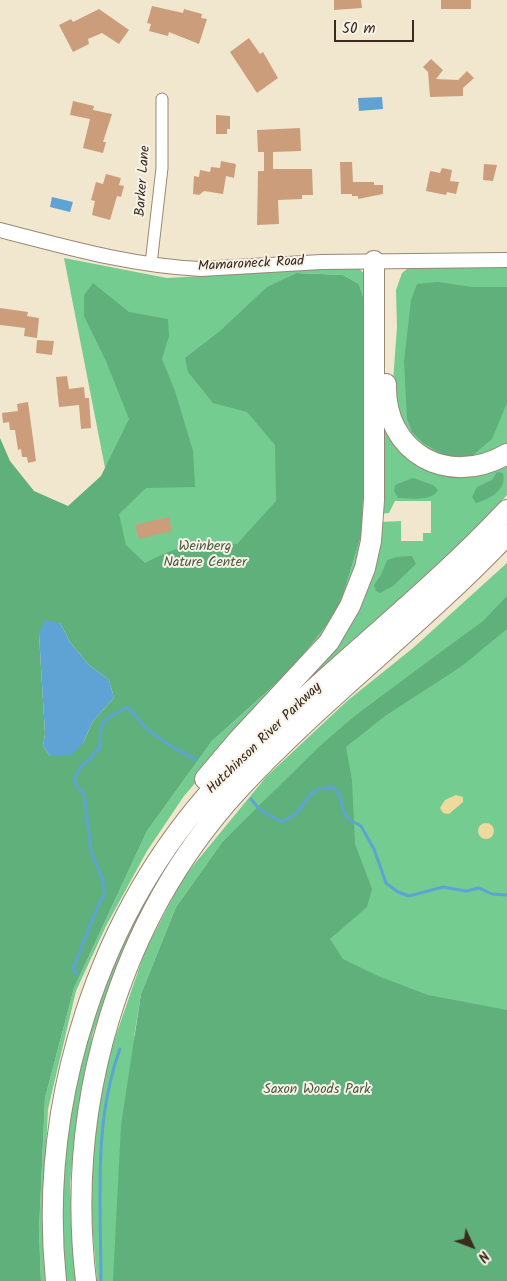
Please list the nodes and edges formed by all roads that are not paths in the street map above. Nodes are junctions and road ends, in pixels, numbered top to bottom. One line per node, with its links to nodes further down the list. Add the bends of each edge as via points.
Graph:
1 (162, 100): 5 (street, Barker Lane, via 162,168)
2 (0, 230): 5 (street, Mamaroneck Road)
3 (381, 260): 4 (street, Mamaroneck Road); 5 (street, Mamaroneck Road, via 201,269); 6 (highway, via 386,400 397,433 420,456 444,466 479,466); 11 (highway, via 373,527 356,594 337,631 321,651 238,740 190,799 162,842)
4 (507, 260)
5 (151, 264)
6 (507, 454)
7 (507, 510): 11 (highway, Hutchinson River Parkway, via 220,781 182,826)
8 (507, 535): 10 (highway, Hutchinson River Parkway)
9 (507, 551): 10 (highway, via 465,588)
10 (418, 622): 13 (highway, Hutchinson River Parkway, via 290,737 236,793 178,869 150,920 118,991 91,1093 82,1161)
11 (141, 890): 12 (highway, Hutchinson River Parkway, via 102,968 69,1068 53,1184)
12 (56, 1281)
13 (86, 1281)

